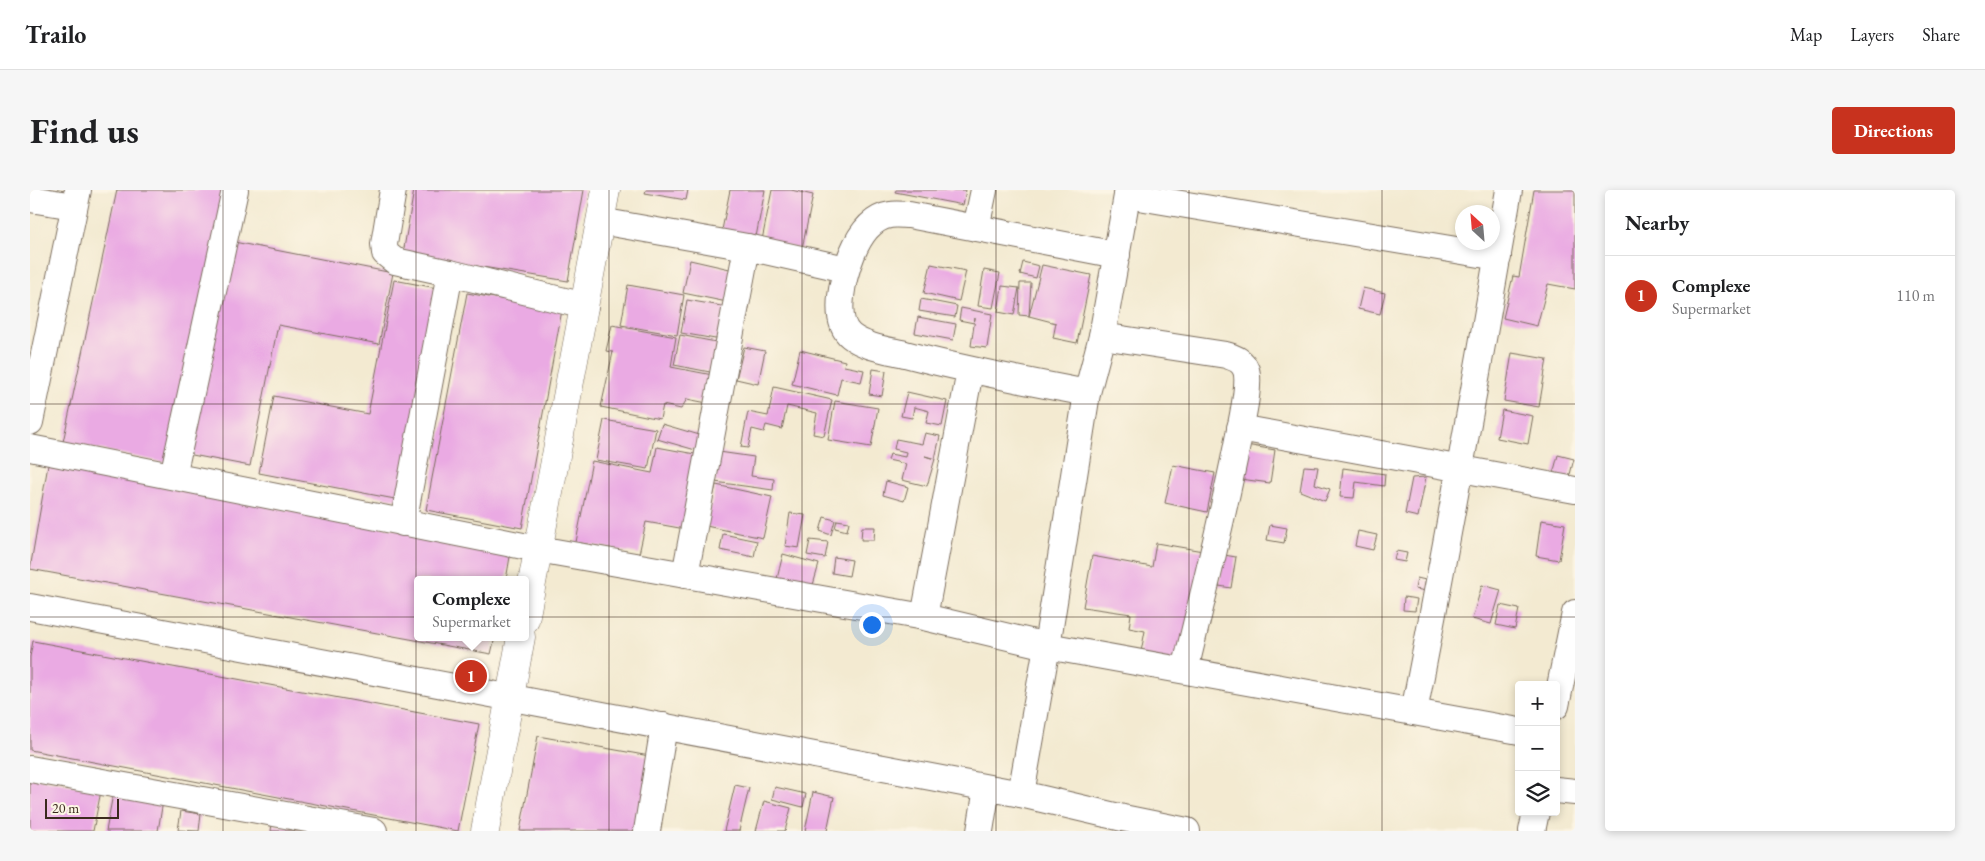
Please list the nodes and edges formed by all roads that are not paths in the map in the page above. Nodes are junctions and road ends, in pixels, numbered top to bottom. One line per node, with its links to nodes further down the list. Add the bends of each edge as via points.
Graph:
1 (235, 190): 24 (street)
2 (393, 190): 15 (street, via 384,244 386,253 395,261)
3 (606, 190): 9 (street)
4 (984, 190): 10 (street)
5 (1509, 190): 13 (street)
6 (1128, 192): 12 (street); 13 (street)
7 (76, 198): 8 (street); 20 (street)
8 (30, 199)
9 (600, 221): 11 (street); 16 (street)
10 (976, 228): 12 (street); 14 (street, via 909,215 889,215 869,225)
11 (747, 247): 14 (street); 28 (street)
12 (1117, 255): 17 (street)
13 (1498, 257): 23 (street)
14 (846, 269): 18 (street, via 841,322 851,336 869,344)
15 (450, 273): 16 (street); 26 (street)
16 (585, 306): 27 (street)
17 (1102, 336): 19 (street); 21 (street, via 1238,359 1246,370 1247,380)
18 (970, 371): 19 (street); 32 (street)
19 (1087, 393): 34 (street)
20 (30, 422)
21 (1240, 428): 23 (street); 35 (street)
22 (30, 448): 24 (street)
23 (1461, 469): 25 (street); 38 (street)
24 (173, 476): 26 (street)
25 (1575, 490)
26 (403, 522): 27 (street)
27 (538, 549): 28 (street); 29 (street)
28 (685, 575): 32 (street)
29 (529, 598)
30 (30, 607): 37 (street)
31 (1575, 613): 36 (street)
32 (924, 617): 34 (street)
33 (520, 641): 37 (street)
34 (1047, 646): 35 (street); 45 (street)
35 (1185, 670): 38 (street)
36 (1560, 686)
37 (510, 697): 39 (street); 50 (street)
38 (1414, 712): 40 (street)
39 (664, 726): 42 (street); 51 (street)
40 (1515, 730)
41 (30, 769): 48 (street)
42 (987, 788): 45 (street); 52 (street)
43 (1560, 790): 44 (street)
44 (1575, 792)
45 (1021, 794): 47 (street)
46 (1535, 816): 54 (street)
47 (1122, 825): 53 (street)
48 (336, 828): 49 (street)
49 (374, 831)
50 (485, 831)
51 (647, 831)
52 (980, 831)
53 (1187, 831)
54 (1532, 831)

